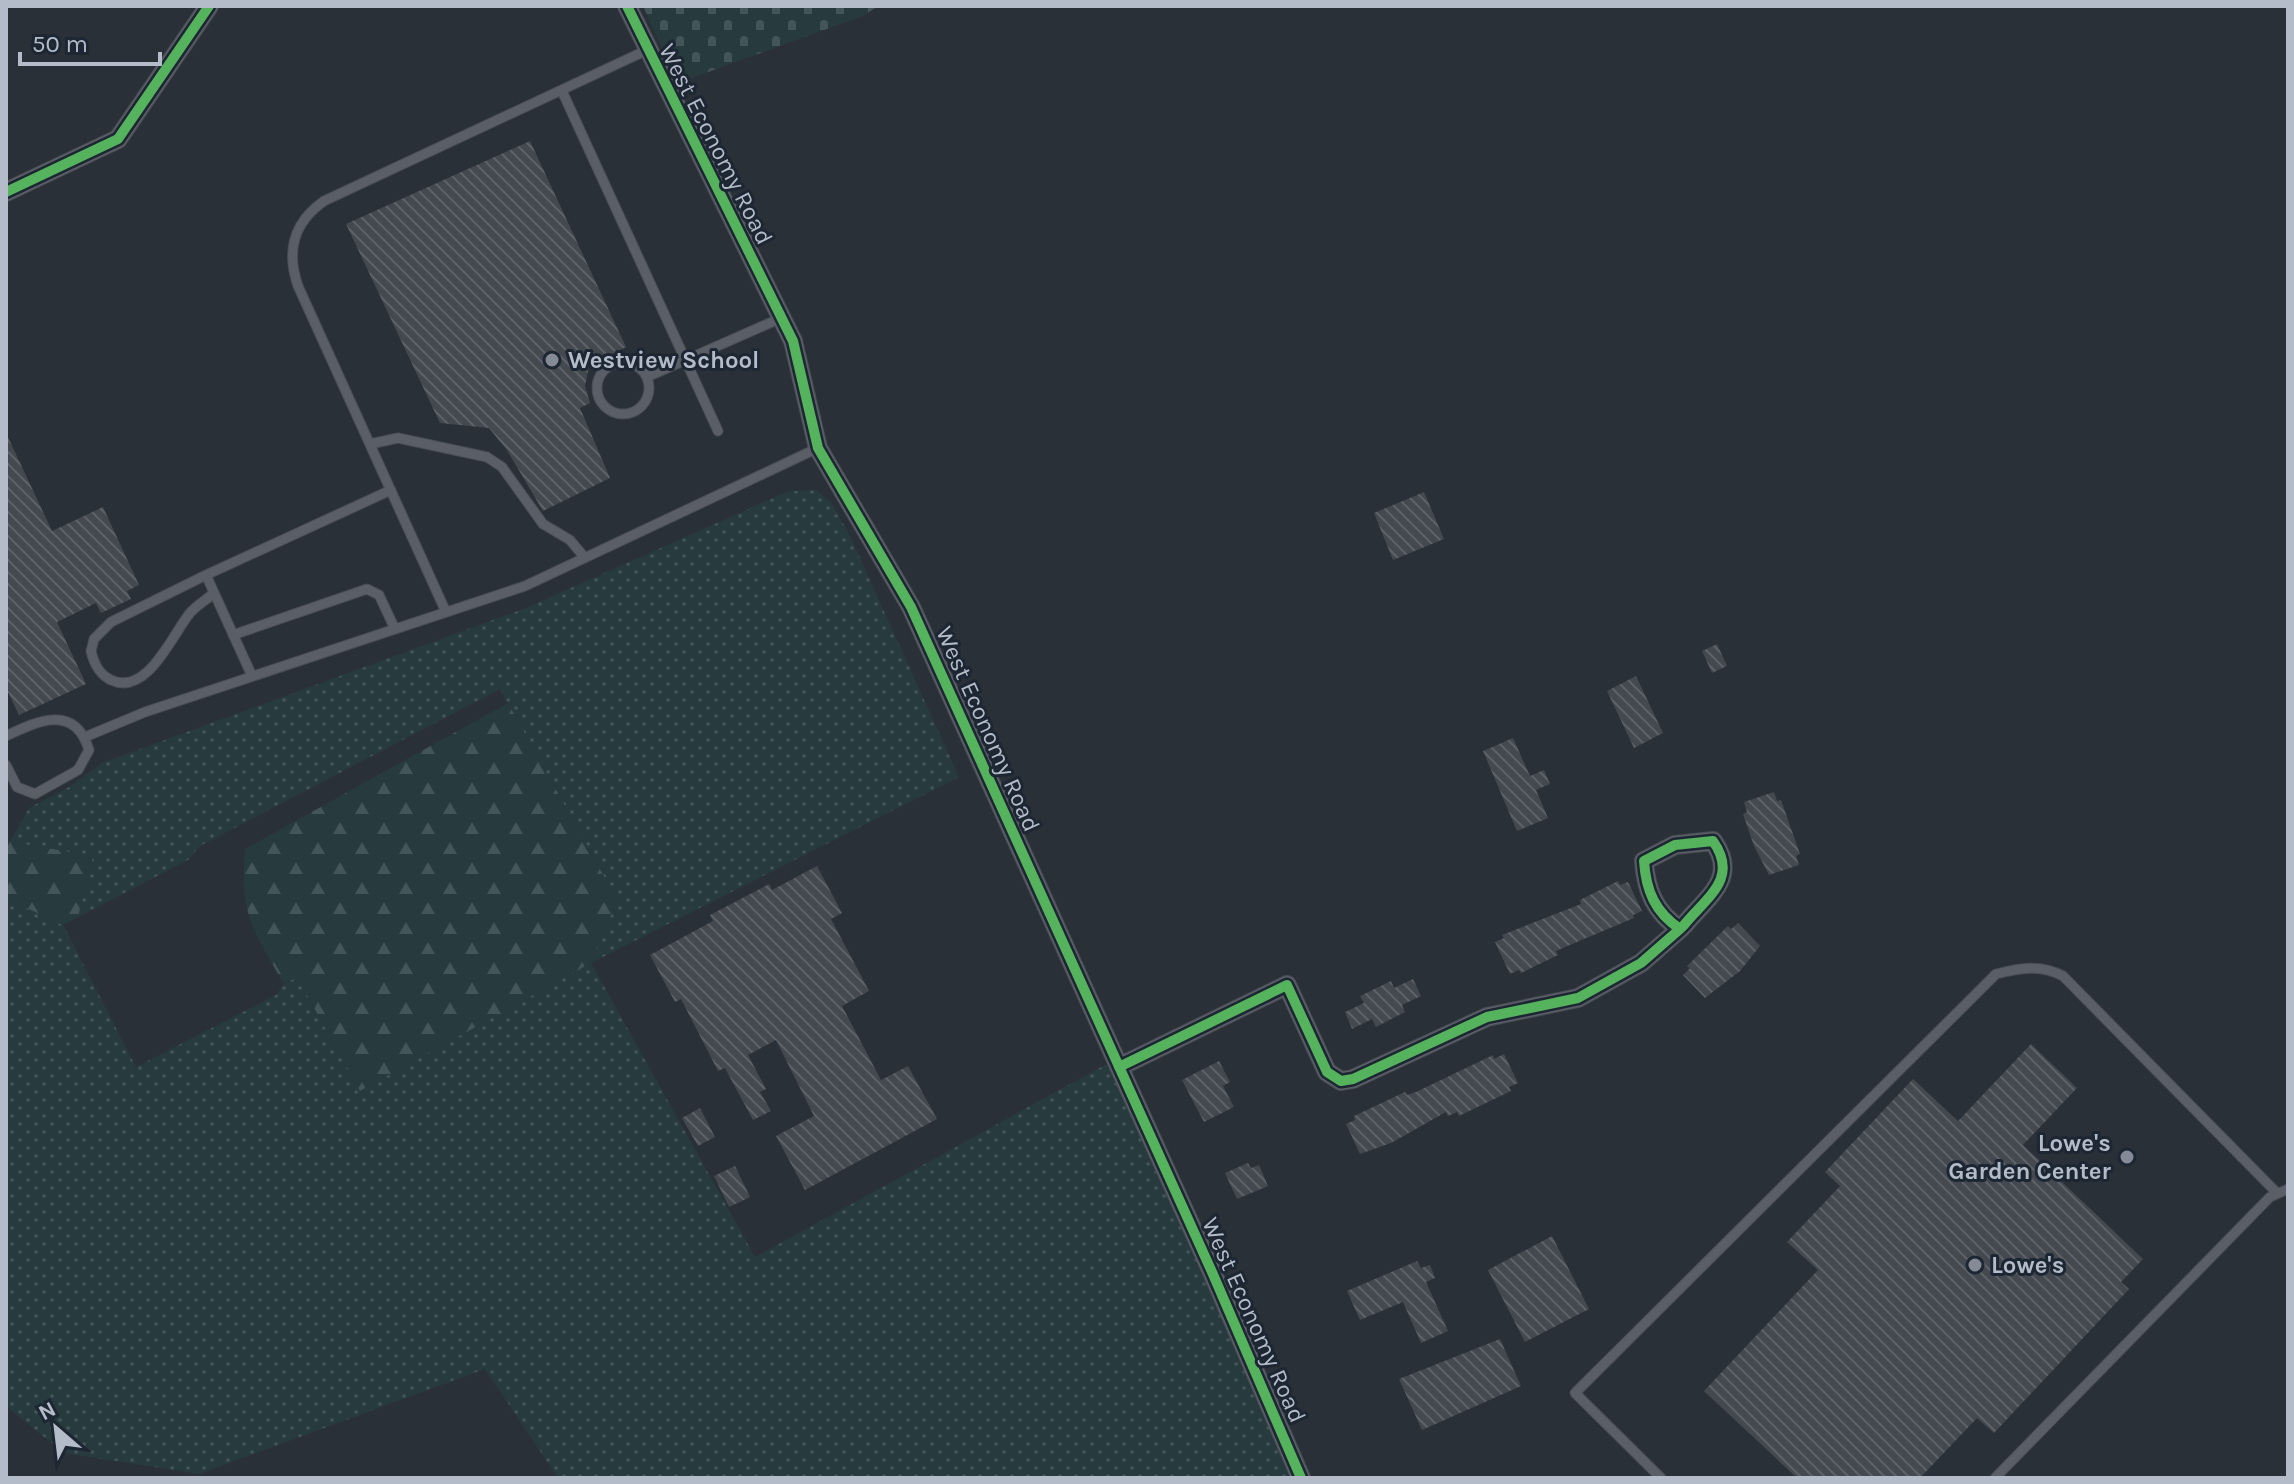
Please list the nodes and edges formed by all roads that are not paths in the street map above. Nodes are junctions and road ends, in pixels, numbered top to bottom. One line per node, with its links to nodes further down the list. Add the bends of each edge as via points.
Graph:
1 (209, 6): 5 (street, via 118,139)
2 (627, 6): 3 (street, West Economy Road)
3 (647, 50): 4 (lane); 6 (street, West Economy Road)
4 (562, 91): 7 (lane); 10 (lane, via 324,201 299,228 290,253 292,268)
5 (6, 192)
6 (781, 318): 7 (lane); 11 (street, West Economy Road, via 793,341)
7 (686, 360): 8 (lane); 9 (lane)
8 (647, 377): 8 (lane, via 635,364 610,365 598,378 597,395 607,409 632,413 646,402)
9 (718, 431)
10 (370, 444): 12 (lane); 13 (lane, via 398,438 487,457 502,467 543,524 570,540)
11 (818, 448): 13 (lane); 24 (street, West Economy Road, via 911,607)
12 (391, 490): 14 (lane); 16 (lane)
13 (585, 558): 16 (lane, via 525,586)
14 (206, 575): 15 (lane); 15 (lane, via 101,629 91,651 99,672 117,683 145,675 192,611)
15 (214, 593): 18 (lane)
16 (446, 612): 17 (lane)
17 (395, 629): 18 (lane, via 379,595 367,589); 19 (lane)
18 (233, 635): 19 (lane)
19 (252, 676): 21 (lane)
20 (6, 736): 21 (lane, via 49,720 78,727)
21 (85, 737): 22 (lane, via 89,750 78,770 35,794 17,787)
22 (6, 765)
23 (1680, 929): 23 (street, via 1724,877 1724,857 1713,841 1675,845 1644,861 1654,903); 24 (street, via 1641,963 1578,998 1487,1017 1353,1079 1341,1081 1327,1072 1287,985)
24 (1119, 1067): 27 (street, West Economy Road)
25 (2288, 1189): 26 (lane)
26 (2277, 1193): 28 (lane, via 2063,976 2027,966 1996,974 1575,1393); 29 (lane)
27 (1301, 1478)
28 (1661, 1478)
29 (1995, 1478)

